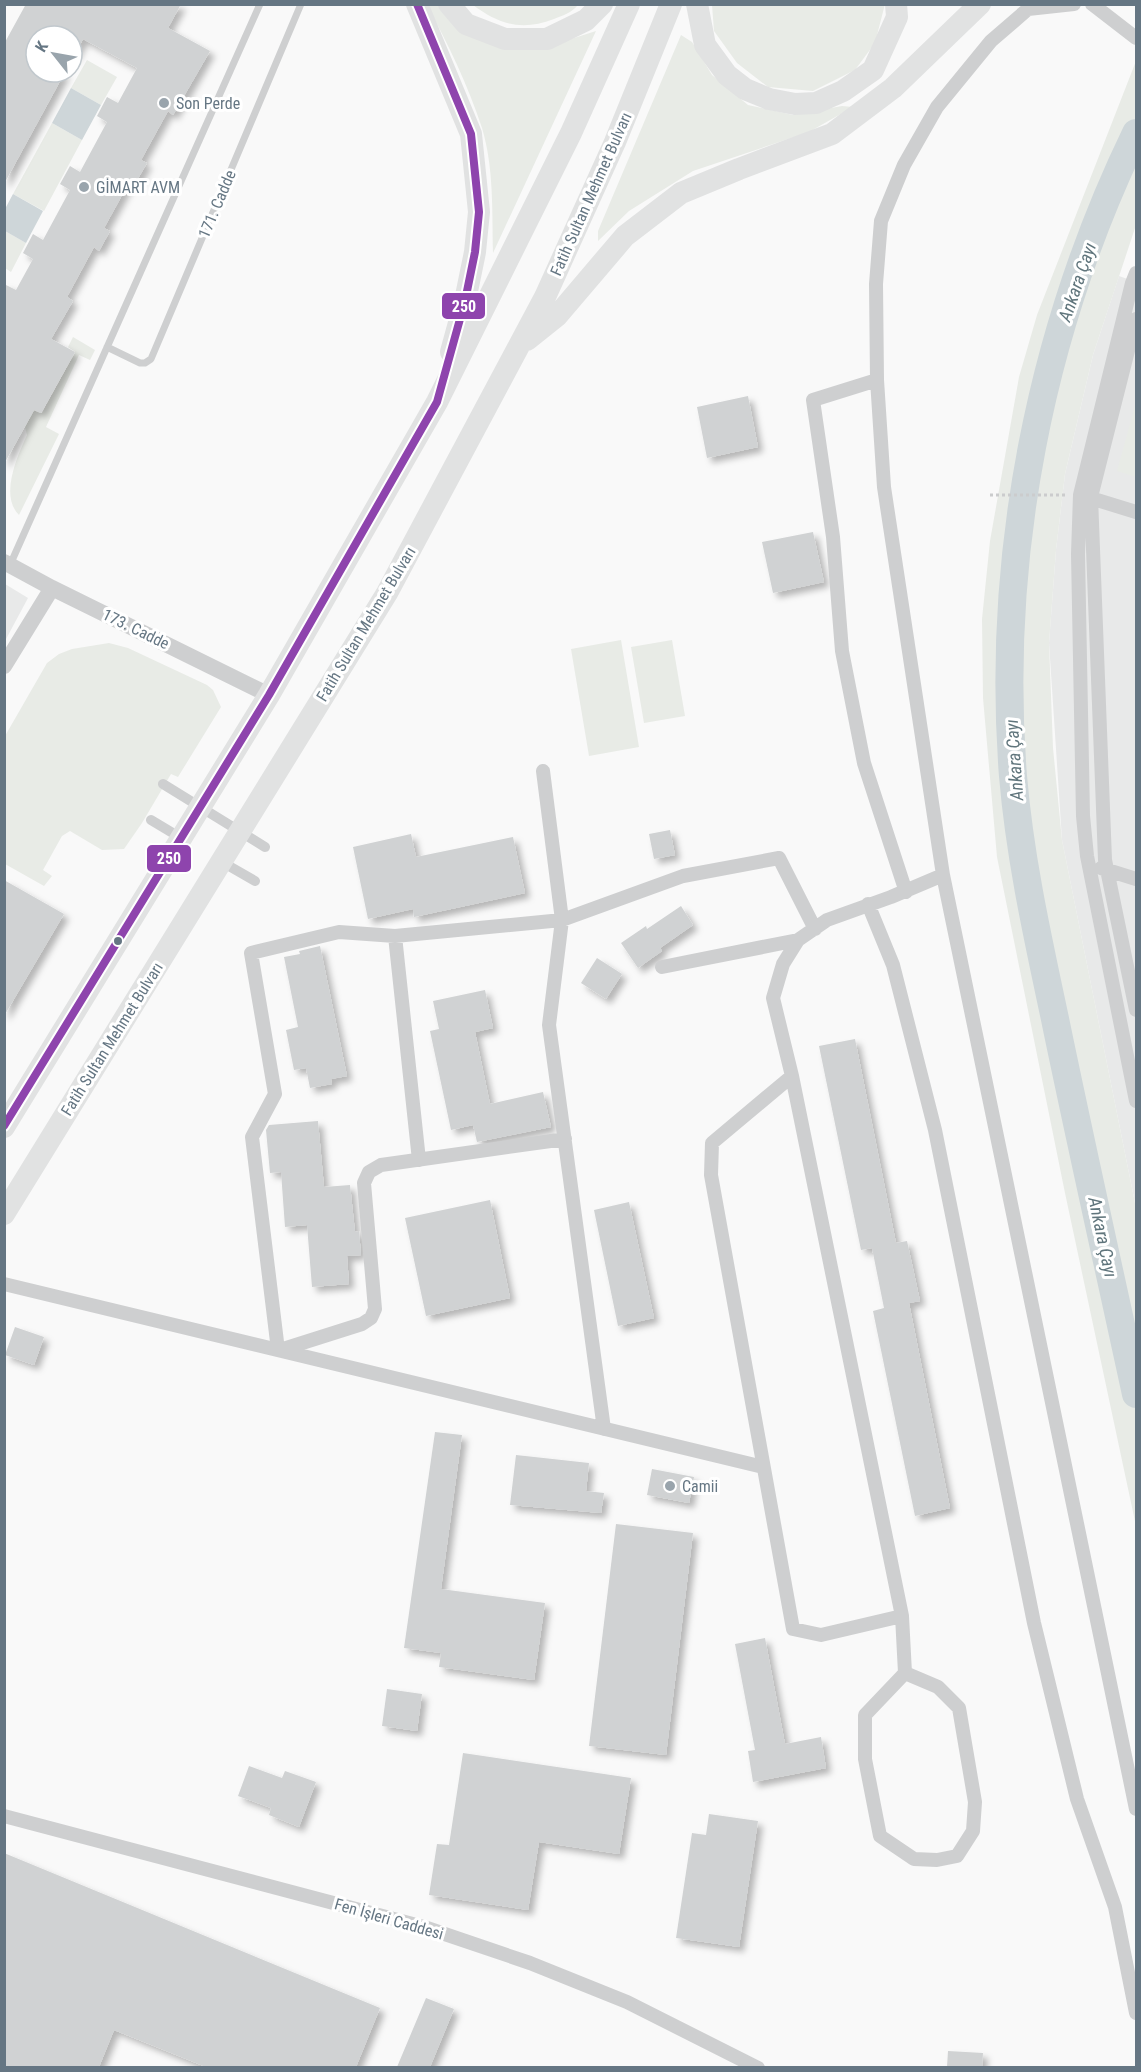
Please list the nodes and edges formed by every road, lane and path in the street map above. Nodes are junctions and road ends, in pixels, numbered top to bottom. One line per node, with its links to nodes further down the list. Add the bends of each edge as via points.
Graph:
1 (260, 4): 17 (lane)
2 (301, 4): 17 (lane, 171. Cadde, via 151,359 140,363)
3 (417, 4): 19 (highway, via 471,134 479,212 465,301)
4 (449, 4): 5 (highway, via 466,24 505,39 547,39 586,20)
5 (602, 4)
6 (629, 4): 19 (highway, via 571,133)
7 (671, 4): 16 (highway, Fatih Sultan Mehmet Bulvarı, via 615,142)
8 (697, 4): 9 (highway, via 705,45 726,75 769,99 795,104 816,103 843,92 873,70 897,17)
9 (896, 4)
10 (980, 4): 16 (highway, via 893,88 832,134 681,193 625,236 557,316)
11 (1074, 4): 18 (street, via 1028,9 991,41 937,107 904,165 881,221 876,284)
12 (1092, 4): 13 (street)
13 (1137, 38)
14 (1137, 273): 22 (street)
15 (1137, 319): 22 (street)
16 (519, 346): 33 (highway, Fatih Sultan Mehmet Bulvarı, via 387,593)
17 (107, 347): 24 (lane)
18 (877, 380): 36 (street, via 884,487); 39 (street, via 813,400 833,537 843,651 864,763)
19 (437, 402): 27 (highway)
20 (990, 495): 21 (path)
21 (1062, 495)
22 (1086, 496): 23 (street); 34 (street, via 1078,554 1083,816); 35 (street)
23 (1137, 512)
24 (7, 563): 25 (street, 173. Cadde)
25 (52, 588): 26 (street); 27 (street, 173. Cadde)
26 (4, 666)
27 (269, 695): 31 (highway)
28 (543, 771): 41 (street)
29 (164, 784): 32 (street)
30 (151, 820): 31 (street)
31 (181, 838): 49 (highway)
32 (265, 847)
33 (222, 861): 38 (street); 52 (highway, Fatih Sultan Mehmet Bulvarı)
34 (1089, 864): 35 (street); 48 (street)
35 (1107, 870): 37 (street); 46 (street)
36 (943, 875): 39 (street); 59 (street)
37 (1137, 879)
38 (255, 881)
39 (906, 892): 40 (street)
40 (868, 904): 42 (street, via 827,920); 61 (street, via 893,965 935,1130 1034,1623 1077,1799 1115,1907)
41 (562, 920): 42 (street, via 683,876 779,858); 43 (street); 50 (street, via 549,1025)
42 (815, 929): 44 (street)
43 (395, 936): 51 (street); 54 (street, via 339,932 250,953 275,1094 252,1137)
44 (798, 940): 45 (street); 47 (street, via 783,964 773,998)
45 (662, 967)
46 (1137, 1010)
47 (792, 1076): 56 (street, via 712,1143 711,1175); 57 (street)
48 (1137, 1101)
49 (4, 1127)
50 (565, 1139): 51 (street); 55 (street)
51 (419, 1160): 54 (street, via 381,1166 369,1172 364,1183 375,1309 371,1318)
52 (4, 1214)
53 (4, 1284): 54 (street)
54 (278, 1350): 55 (street)
55 (604, 1430): 56 (street)
56 (763, 1467): 57 (street, via 793,1629 821,1635)
57 (902, 1616): 58 (street)
58 (905, 1673): 58 (street, via 865,1715 865,1759 880,1836 914,1859 957,1856 973,1831 975,1802 959,1708 938,1687)
59 (1137, 1809)
60 (4, 1816): 62 (street, Fen İşleri Caddesi, via 424,1927 627,2002)
61 (1137, 2013)
62 (758, 2067)

